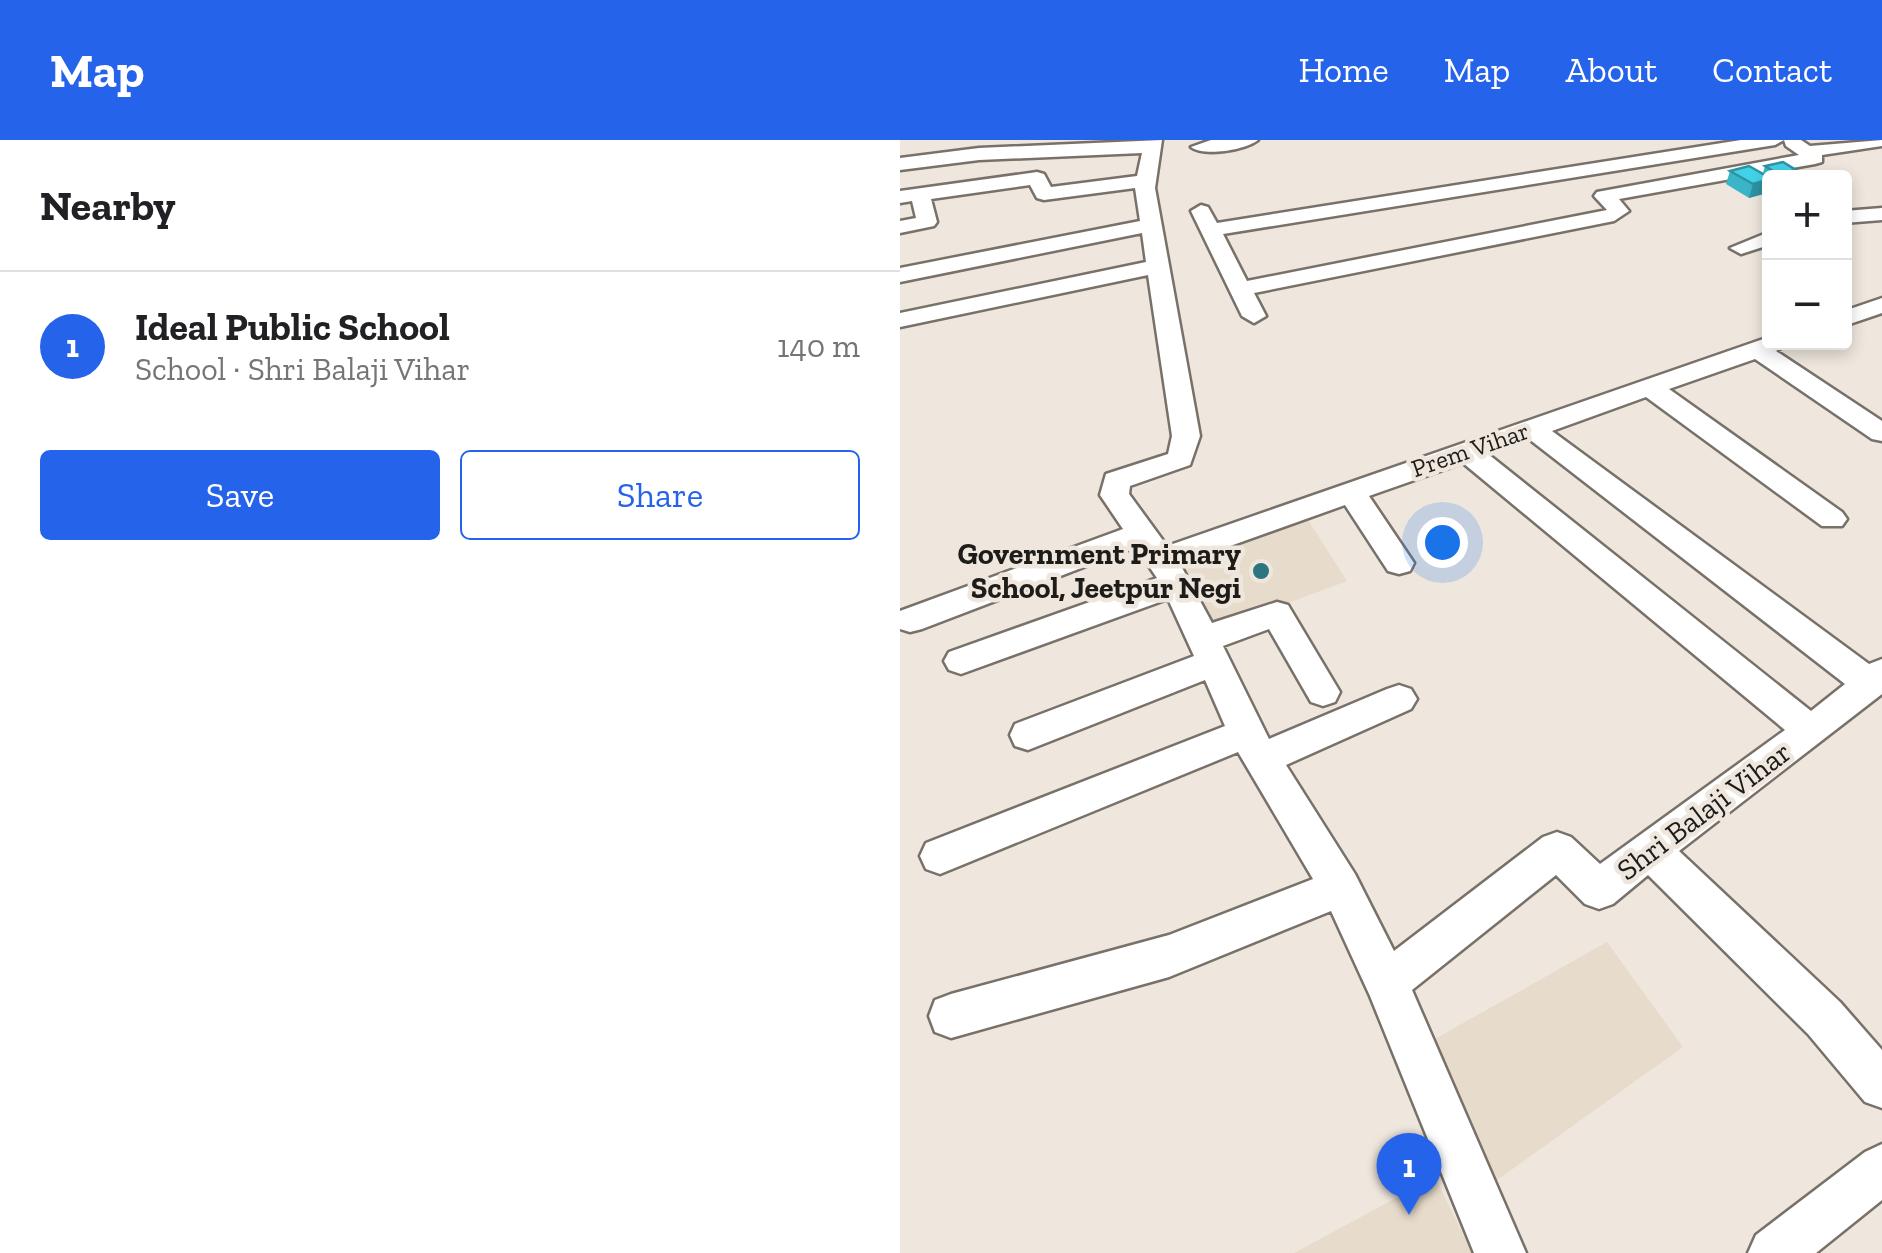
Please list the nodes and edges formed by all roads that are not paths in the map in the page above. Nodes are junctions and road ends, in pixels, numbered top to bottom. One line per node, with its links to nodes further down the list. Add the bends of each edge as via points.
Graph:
1 (978, 140): 6 (street)
2 (1250, 140): 7 (street)
3 (1775, 140): 19 (street, via 1352,210 1207,220)
4 (1882, 141): 5 (street)
5 (1798, 146): 19 (street, via 1815,158 1604,196 1619,211 1614,216)
6 (900, 148)
7 (1200, 148)
8 (900, 164): 9 (street, via 979,154)
9 (1150, 181): 10 (street, via 1044,194 1038,178); 16 (street); 17 (street); 18 (street)
10 (910, 196): 13 (street, via 927,222)
11 (1882, 214): 12 (street)
12 (1852, 216)
13 (900, 227)
14 (1762, 241): 15 (street)
15 (1741, 248)
16 (900, 255)
17 (1158, 266): 23 (street); 32 (street, via 1186,436 1180,460 1116,481 1114,495)
18 (900, 274)
19 (1241, 289): 22 (street)
20 (1882, 305): 21 (street)
21 (1852, 315)
22 (1254, 316)
23 (900, 320)
24 (1762, 348): 26 (street, Prem Vihar)
25 (1774, 350): 28 (street)
26 (1650, 388): 27 (street, Prem Vihar); 31 (street)
27 (1531, 428): 29 (street, Prem Vihar); 37 (street)
28 (1881, 431)
29 (1465, 450): 30 (street, Prem Vihar); 40 (street)
30 (1350, 490): 32 (street, Prem Vihar); 33 (street)
31 (1832, 519)
32 (1160, 559): 34 (street); 35 (street); 36 (street)
33 (1399, 563)
34 (910, 620)
35 (1210, 651): 38 (street, via 1277,614); 41 (street); 42 (street)
36 (961, 661)
37 (1876, 678): 40 (street, Shri Balaji Vihar)
38 (1323, 692)
39 (1398, 699): 42 (street)
40 (1811, 731): 43 (street, Shri Balaji Vihar)
41 (1028, 734)
42 (1253, 746): 44 (street); 45 (street)
43 (1649, 849): 46 (street, Shri Balaji Vihar, via 1599,890 1557,850); 48 (street, via 1824,1018)
44 (940, 856)
45 (1341, 888): 46 (street); 47 (street, via 1169,956)
46 (1387, 983): 50 (street)
47 (950, 1016)
48 (1882, 1084)
49 (1882, 1169): 51 (street)
50 (1500, 1253)
51 (1774, 1253)

